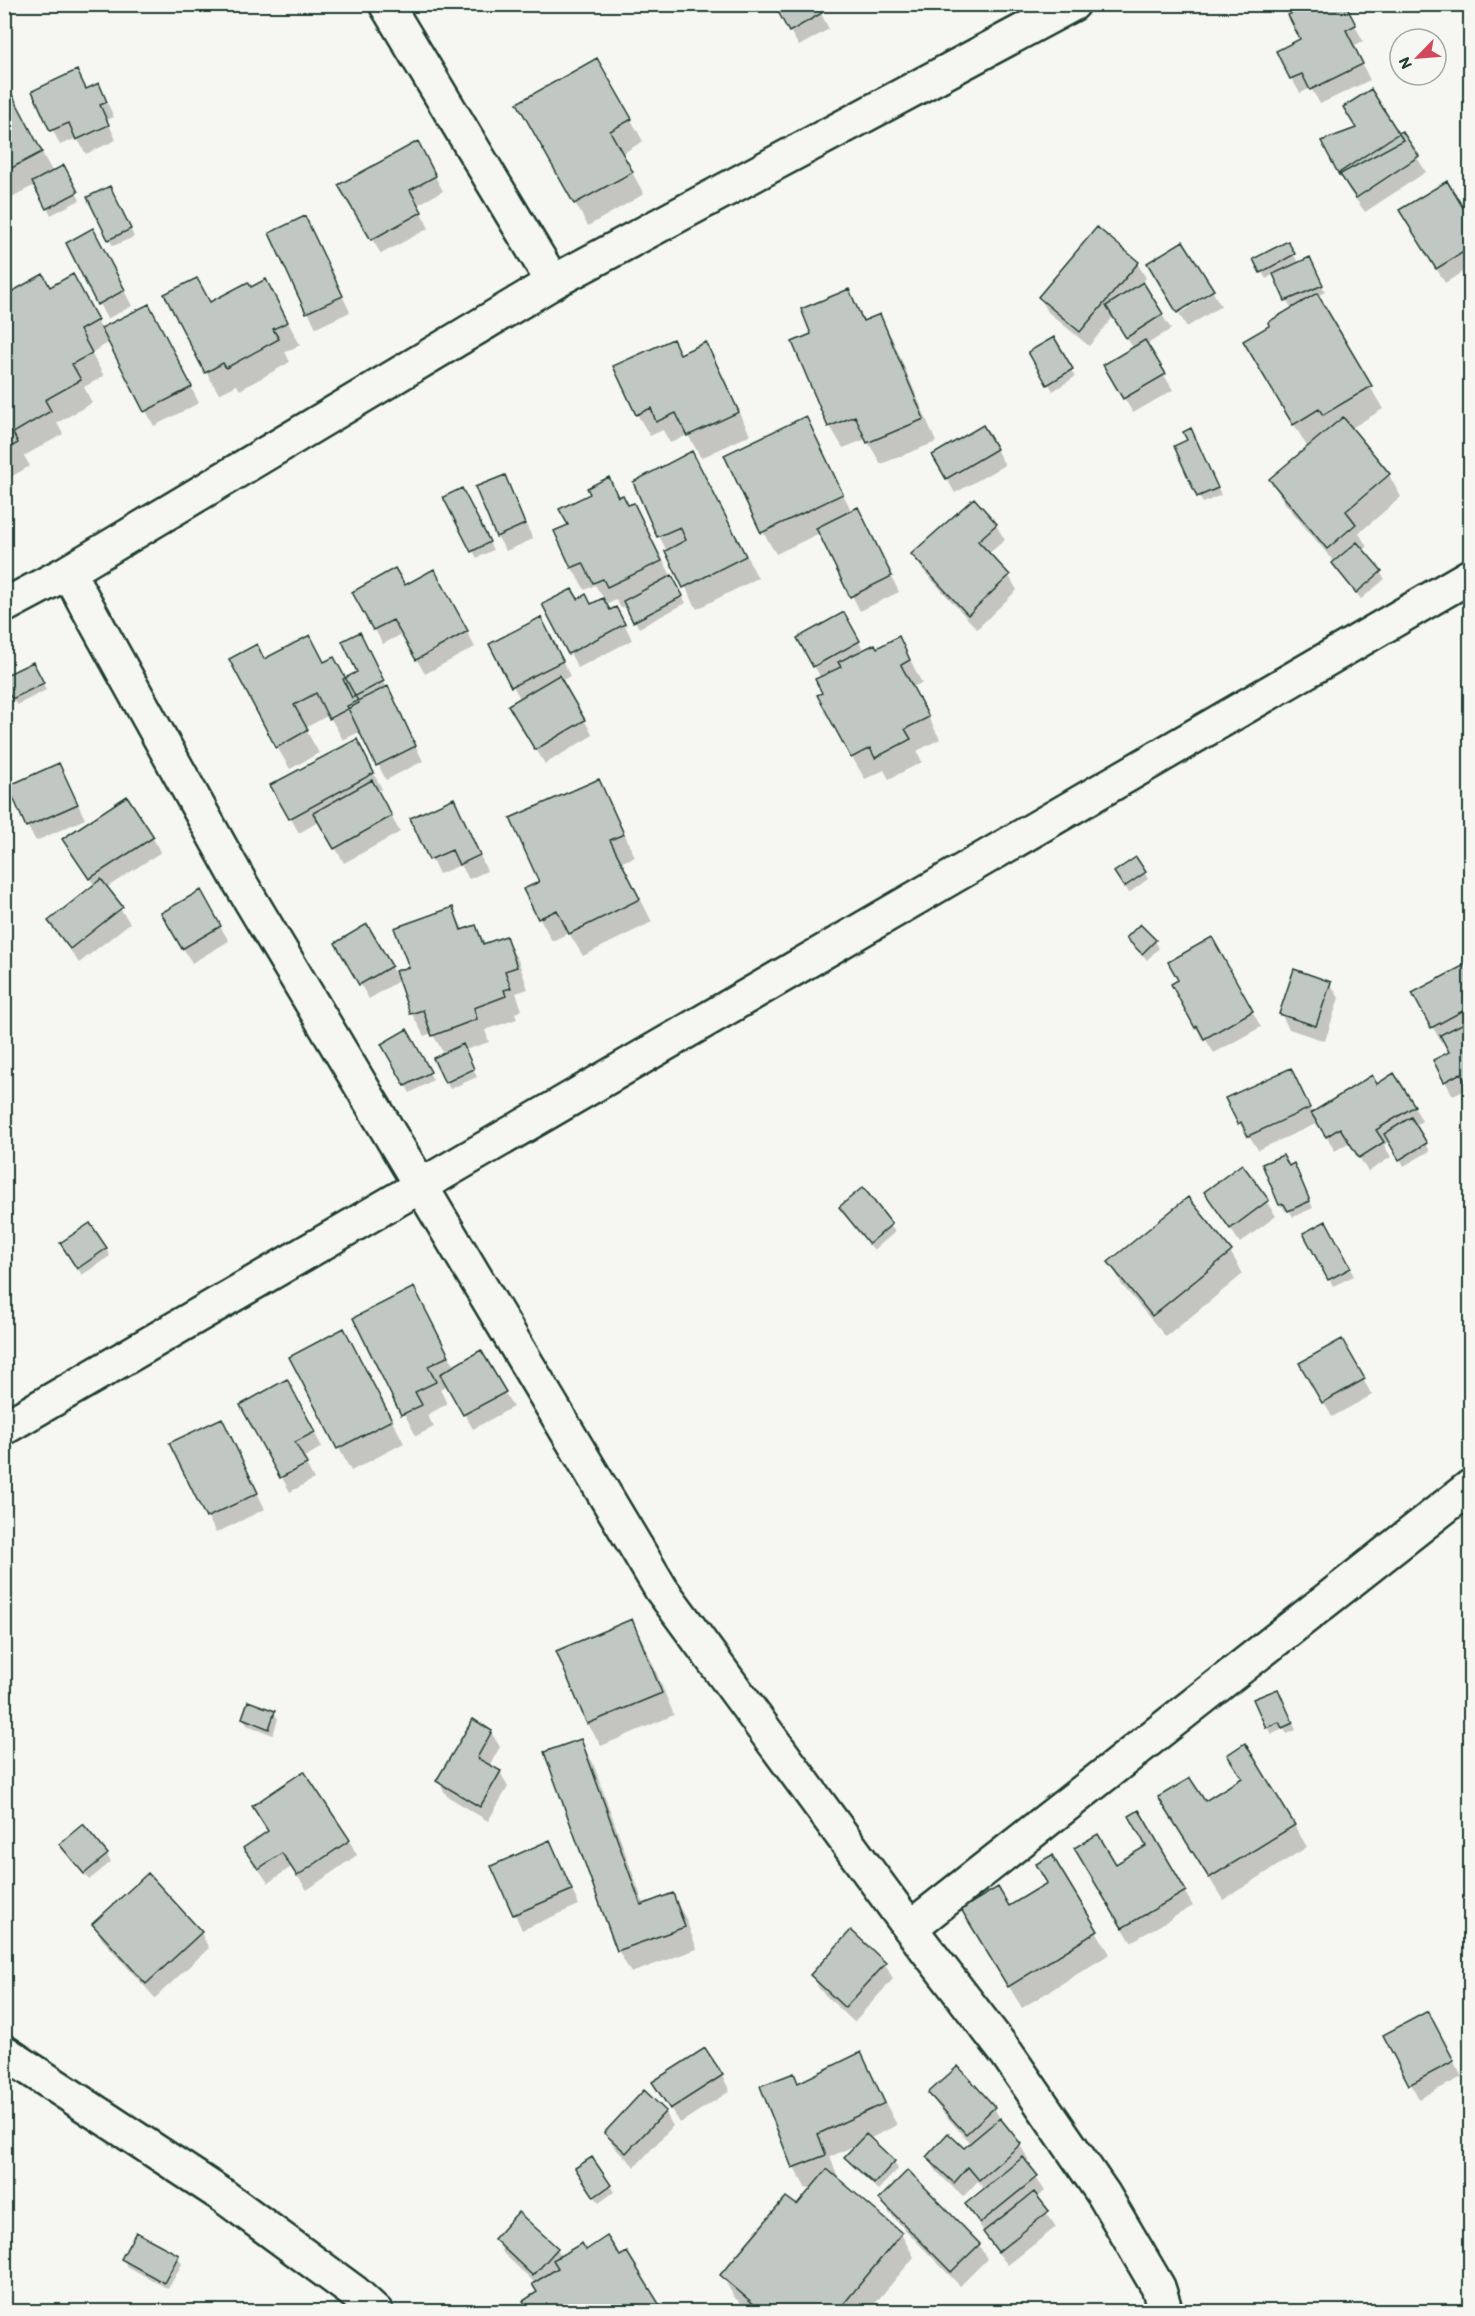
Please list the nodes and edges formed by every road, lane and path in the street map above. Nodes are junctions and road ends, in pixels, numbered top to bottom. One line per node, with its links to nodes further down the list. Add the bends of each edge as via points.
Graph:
1 (386, 4): 3 (street)
2 (1073, 4): 3 (street)
3 (553, 282): 4 (street)
4 (68, 572): 6 (street); 7 (street, via 242,886)
5 (1470, 576): 7 (street)
6 (4, 606)
7 (419, 1186): 8 (street); 10 (street, via 661,1589)
8 (4, 1428)
9 (1470, 1487): 10 (street)
10 (910, 1929): 13 (street, via 1007,2054 1104,2195 1158,2287)
11 (4, 2052): 12 (street, via 222,2195)
12 (376, 2312)
13 (1166, 2312)

